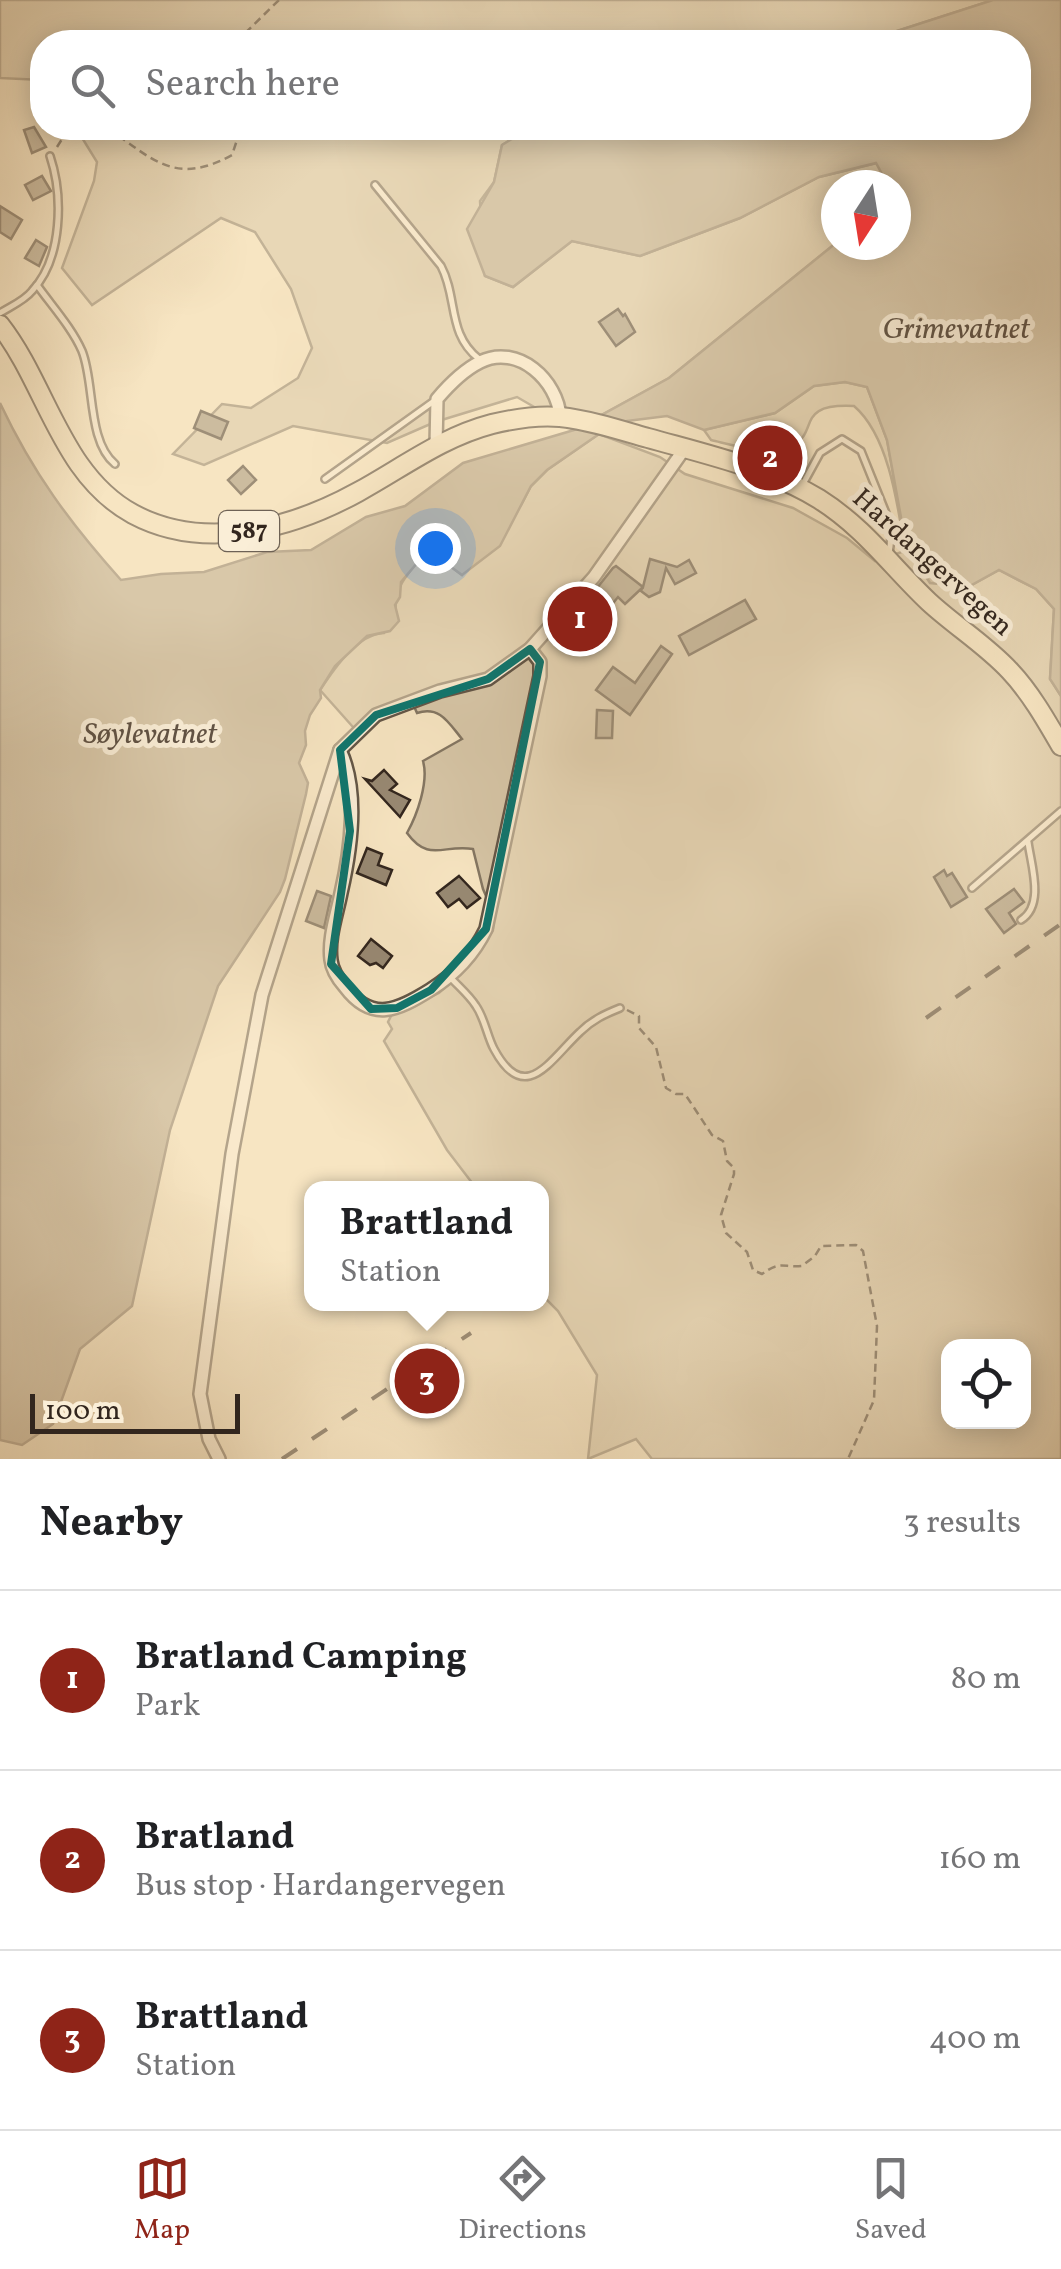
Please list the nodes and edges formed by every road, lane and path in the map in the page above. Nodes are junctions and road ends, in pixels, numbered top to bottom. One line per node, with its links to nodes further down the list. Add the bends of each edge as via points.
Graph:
1 (279, 0): 2 (path)
2 (248, 30)
3 (61, 140): 6 (path)
4 (123, 140): 5 (path, via 175,170 207,169 232,155)
5 (237, 140)
6 (50, 156): 8 (lane, via 58,191 56,236)
7 (374, 185): 11 (lane, via 442,266 459,336)
8 (37, 286): 9 (lane); 16 (lane, via 80,347 94,417)
9 (0, 313)
10 (0, 325): 14 (main road, 587, via 86,473 106,496 164,526 228,534 302,517)
11 (482, 360): 12 (street); 13 (street, via 504,358 532,367)
12 (437, 399): 14 (street); 17 (lane)
13 (569, 419): 14 (main road, 587, via 491,424); 15 (main road, Hardangervegen / 587)
14 (436, 446)
15 (685, 448): 18 (main road, Hardangervegen / 587); 20 (street, via 594,577)
16 (114, 464)
17 (325, 479)
18 (800, 490): 19 (main road, Hardangervegen / 587, via 847,519); 19 (lane, via 820,453 842,438 861,450 892,528)
19 (888, 558): 21 (main road, Hardangervegen / 587, via 1012,672)
20 (530, 649): 22 (street, via 488,678 376,716); 27 (street, via 540,676 496,888 479,943)
21 (1061, 746)
22 (340, 750): 27 (street, via 348,767 350,831 330,950 336,975 360,1004 382,1011); 29 (street, via 262,995 232,1154 200,1394)
23 (1061, 811): 24 (lane)
24 (1028, 842): 25 (lane); 26 (lane, via 1034,904)
25 (972, 888)
26 (1021, 920)
27 (450, 976): 28 (lane, via 477,1007 495,1050 523,1078 532,1078 596,1018)
28 (620, 1008): 30 (path, via 639,1016 639,1028 656,1046 666,1088 685,1094 724,1141 734,1174 722,1215 753,1270 802,1266 822,1246 864,1251 877,1326 874,1400)
29 (219, 1459)
30 (848, 1459)

